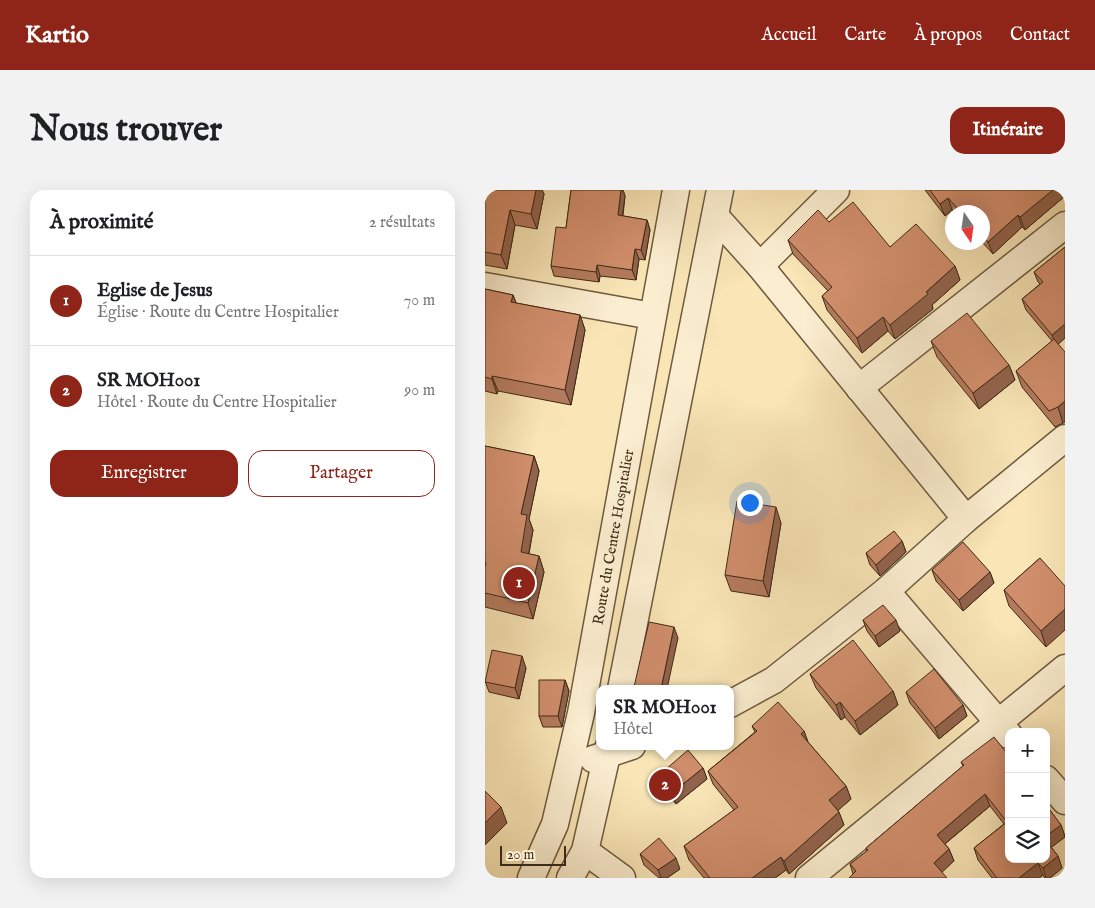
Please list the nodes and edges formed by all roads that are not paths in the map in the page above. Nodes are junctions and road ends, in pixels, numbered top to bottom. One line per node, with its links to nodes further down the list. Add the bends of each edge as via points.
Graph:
1 (676, 190): 8 (street, Route du Centre Hospitalier)
2 (719, 190): 4 (street)
3 (836, 190): 6 (street)
4 (715, 216): 6 (street); 14 (street)
5 (1065, 225): 9 (street)
6 (760, 266): 9 (street)
7 (485, 286): 8 (street)
8 (653, 316): 18 (street, Route du Centre Hospitalier, via 581,713)
9 (859, 388): 11 (street)
10 (1065, 438): 11 (street)
11 (966, 519): 12 (street)
12 (886, 591): 15 (street, via 774,680); 16 (street)
13 (1065, 668): 16 (street)
14 (622, 685)
15 (734, 702)
16 (1003, 729): 25 (street)
17 (608, 751): 18 (street); 21 (street)
18 (568, 766): 22 (street, Route du Centre Hospitalier, via 555,824)
19 (1050, 784): 20 (street)
20 (1065, 801)
21 (585, 851): 23 (street); 24 (street)
22 (531, 878)
23 (570, 878)
24 (622, 878)
25 (809, 878)

